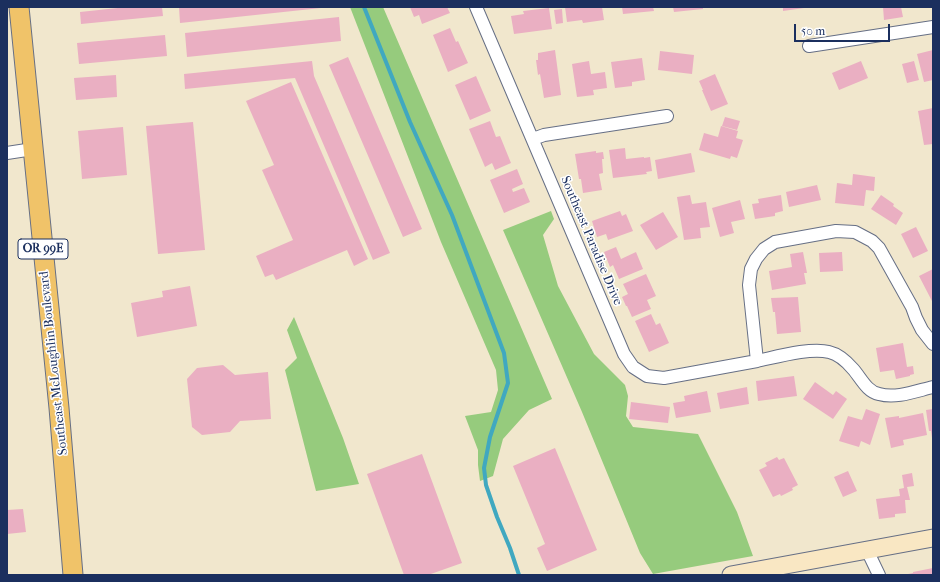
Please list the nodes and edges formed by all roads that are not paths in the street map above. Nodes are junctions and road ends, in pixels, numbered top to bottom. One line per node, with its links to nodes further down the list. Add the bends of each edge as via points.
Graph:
1 (20, 7): 7 (main road, Southeast McLoughlin Boulevard / OR 99E)
2 (476, 7): 6 (street, Southeast Paradise Drive)
3 (933, 27): 4 (street)
4 (809, 46)
5 (667, 116): 6 (street, via 544,135)
6 (533, 140): 10 (street, Southeast Paradise Drive, via 624,354 633,367 647,376 664,378)
7 (33, 149): 8 (street); 14 (main road, Southeast McLoughlin Boulevard / OR 99E)
8 (7, 153)
9 (933, 344): 10 (street, via 922,330 879,248 855,232 836,231 775,242 764,249 756,259 749,285)
10 (757, 361): 11 (street, Southeast Paradise Drive, via 811,350 828,351 837,355 852,368 867,387 878,394 896,396)
11 (933, 387)
12 (933, 538): 13 (street)
13 (867, 550): 15 (street); 16 (street)
14 (73, 575)
15 (731, 575)
16 (879, 575)

